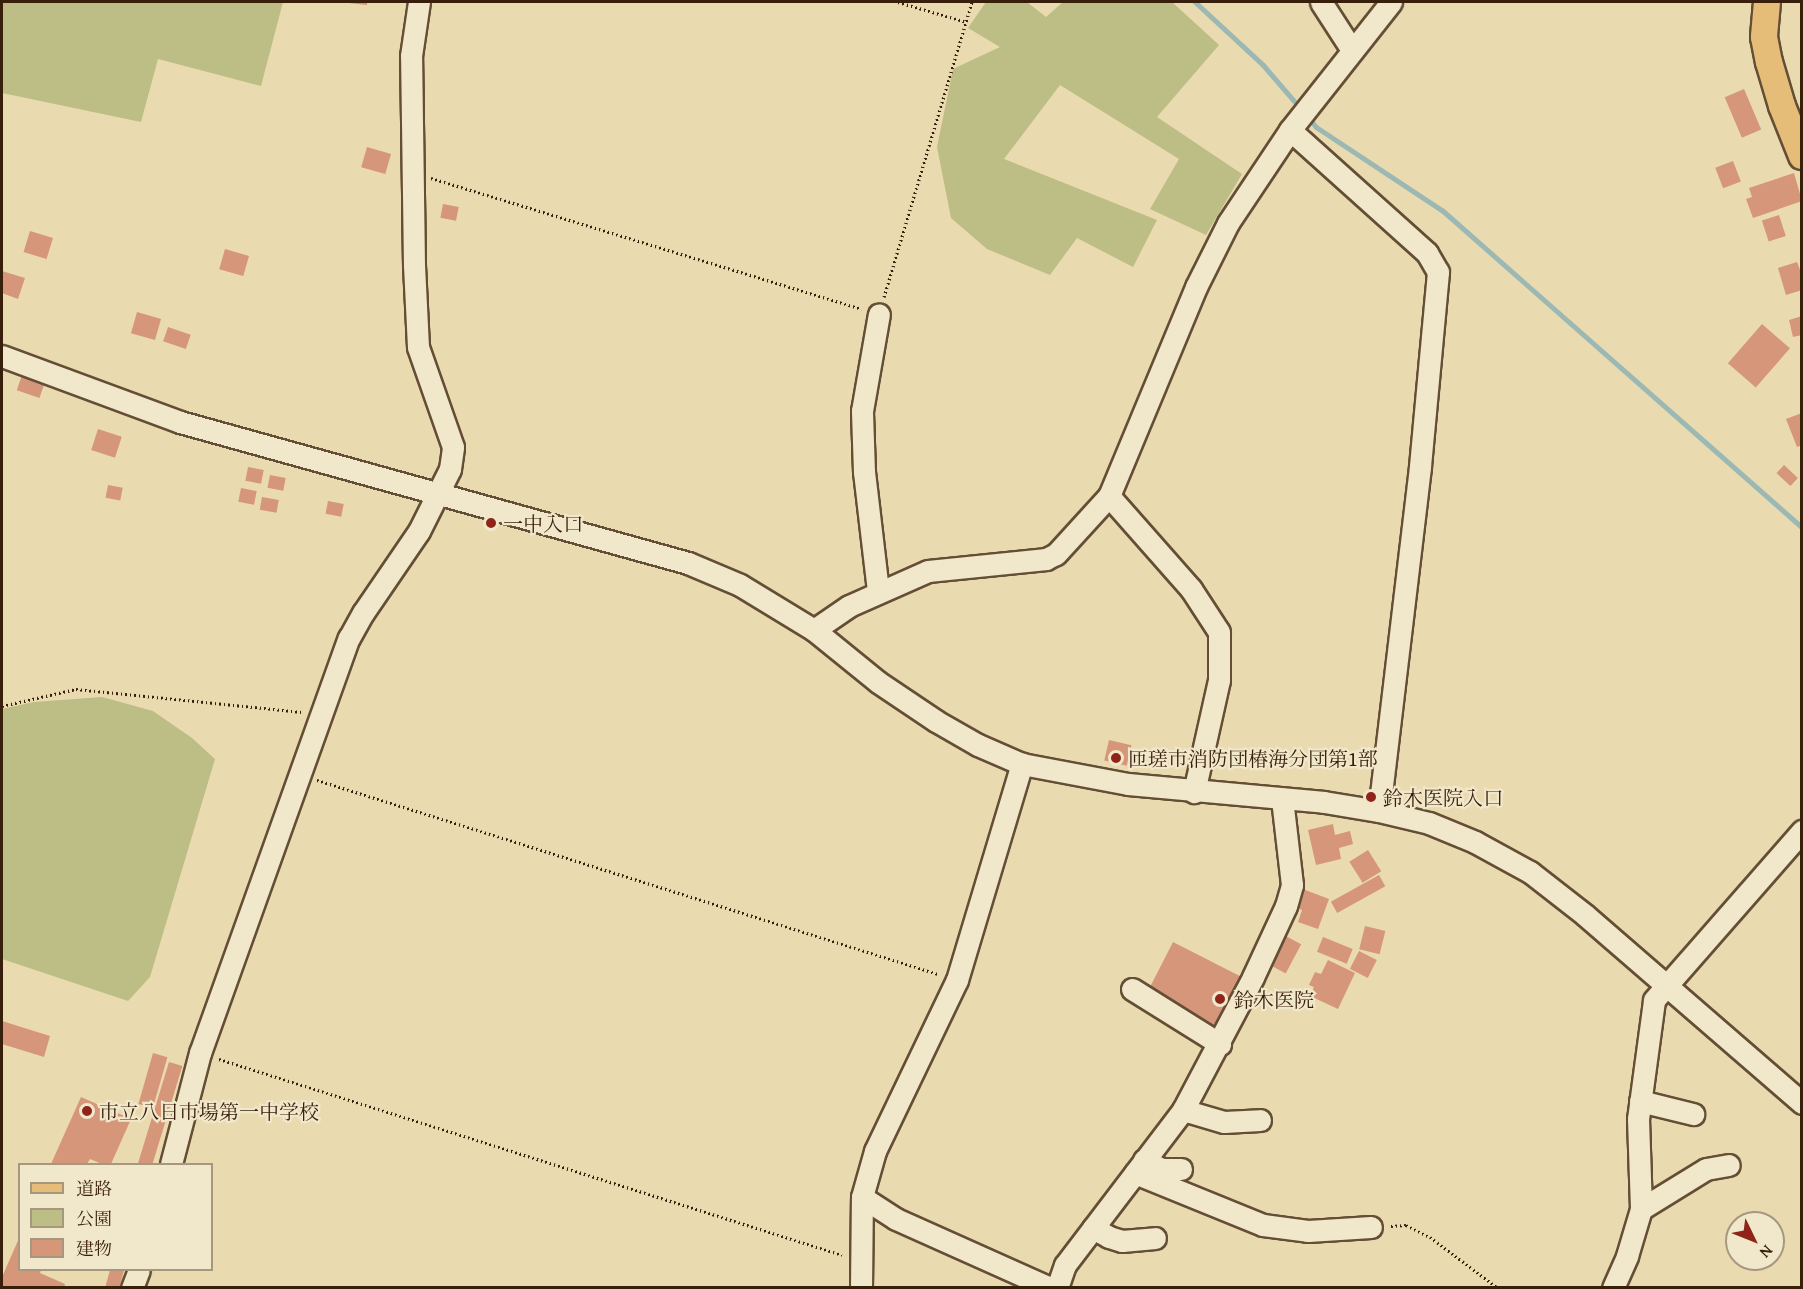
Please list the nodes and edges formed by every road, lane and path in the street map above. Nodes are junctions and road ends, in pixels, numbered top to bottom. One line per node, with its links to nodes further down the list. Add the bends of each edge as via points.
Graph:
1 (419, 2): 11 (street, via 411,56)
2 (898, 2): 7 (path)
3 (972, 2): 7 (path)
4 (1321, 2): 8 (street)
5 (1389, 2): 8 (street)
6 (1767, 2): 10 (main road, via 1764,37 1769,62)
7 (967, 22): 12 (path)
8 (1352, 51): 9 (street)
9 (1290, 130): 15 (street, via 1228,223 1201,276); 24 (street, via 1427,253 1438,272 1420,467)
10 (1802, 156)
11 (412, 172): 12 (path); 14 (street, via 418,347 453,447 450,469)
12 (879, 314): 16 (street, via 862,411 864,472)
13 (2, 356): 14 (street, via 180,423)
14 (438, 493): 17 (street, via 688,563 740,585); 19 (street, via 419,531 349,638)
15 (1109, 496): 16 (street, via 1047,559 928,571); 22 (street, via 1191,589 1219,632 1219,680)
16 (878, 591): 17 (street)
17 (814, 630): 20 (street, via 878,682 936,721)
18 (2, 706): 19 (path, via 76,689)
19 (323, 714): 21 (street)
20 (1022, 764): 22 (street, via 1077,776); 26 (street)
21 (300, 775): 26 (path); 30 (street)
22 (1194, 792): 23 (street)
23 (1282, 799): 24 (street); 29 (street, via 1292,885 1286,906)
24 (1378, 811): 27 (street, via 1466,838 1530,872)
25 (1802, 831): 27 (street)
26 (957, 980): 40 (street, via 875,1150)
27 (1665, 986): 31 (street, via 1654,1000); 32 (street)
28 (1132, 989): 29 (street)
29 (1220, 1044): 33 (street)
30 (200, 1053): 36 (street); 45 (path)
31 (1640, 1101): 34 (street); 41 (street)
32 (1802, 1103)
33 (1183, 1110): 35 (street, via 1224,1122); 38 (street)
34 (1693, 1114)
35 (1260, 1120)
36 (171, 1163)
37 (1729, 1165): 41 (street, via 1706,1169)
38 (1139, 1166): 39 (street); 42 (street, via 1263,1225 1308,1231); 43 (street)
39 (1181, 1169)
40 (862, 1197): 45 (street); 49 (street, via 896,1219)
41 (1641, 1209): 52 (street, via 1628,1256)
42 (1371, 1227): 51 (path, via 1406,1225 1430,1236)
43 (1093, 1228): 44 (street, via 1122,1240); 50 (street, via 1065,1265)
44 (1155, 1238)
45 (861, 1261): 48 (street)
46 (138, 1271): 47 (street)
47 (132, 1287)
48 (861, 1287)
49 (1050, 1287)
50 (1056, 1287)
51 (1498, 1287)
52 (1613, 1287)

